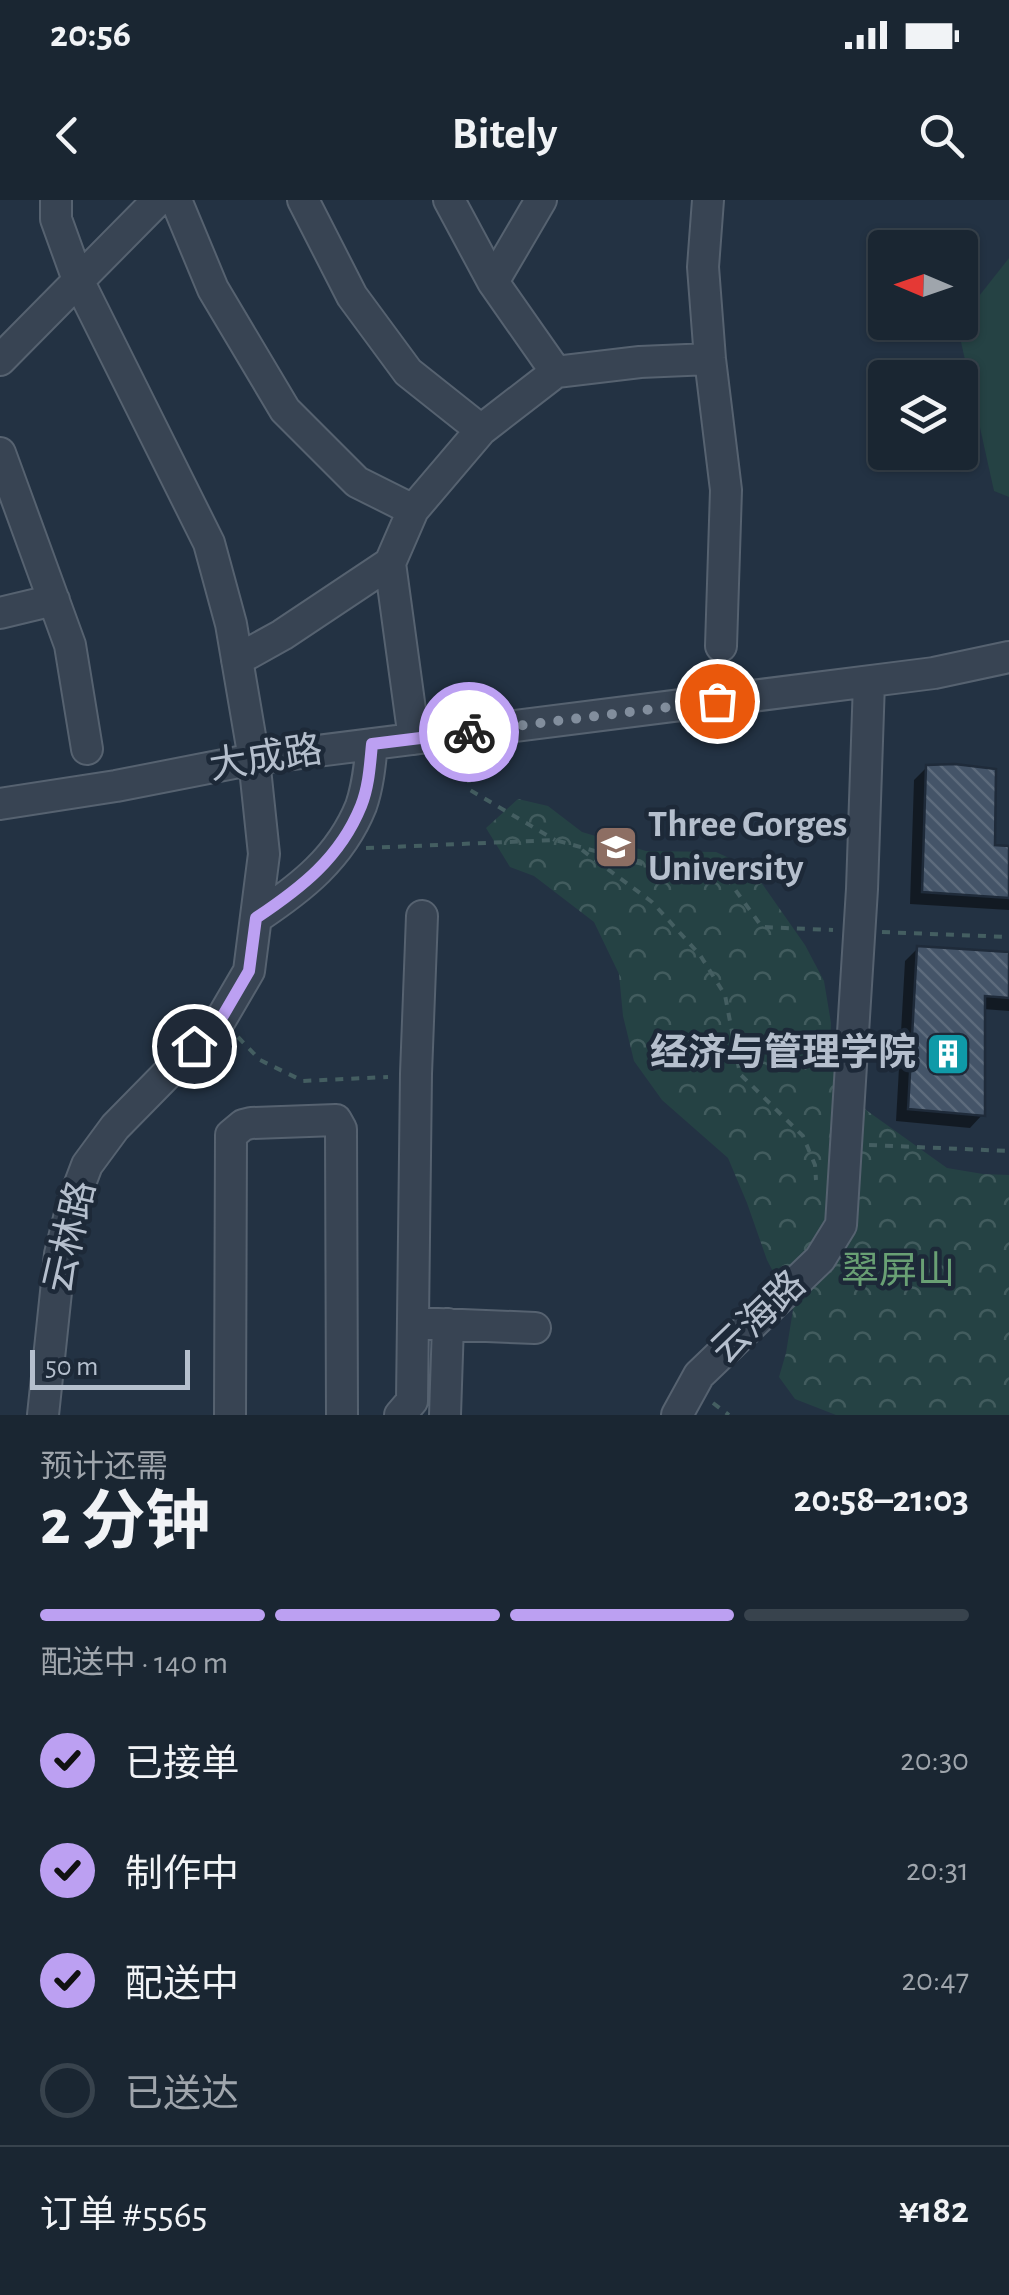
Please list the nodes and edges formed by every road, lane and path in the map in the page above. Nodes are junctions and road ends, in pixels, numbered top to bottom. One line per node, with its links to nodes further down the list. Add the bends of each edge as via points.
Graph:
1 (56, 200): 8 (street, 云林路, via 56,219)
2 (158, 200): 8 (street)
3 (176, 200): 15 (street, via 213,289 285,410 357,482)
4 (302, 200): 13 (street, via 352,296 408,372)
5 (449, 200): 9 (street)
6 (541, 200): 9 (street)
7 (708, 200): 10 (street, via 703,267)
8 (78, 280): 11 (street); 21 (street, 云林路, via 209,543)
9 (493, 282): 12 (street)
10 (710, 358): 12 (street); 19 (street, via 726,490)
11 (0, 360)
12 (556, 372): 13 (street)
13 (482, 430): 15 (street)
14 (0, 454): 17 (street)
15 (413, 510): 16 (street)
16 (390, 563): 21 (street); 23 (street)
17 (54, 600): 18 (street); 25 (street, via 70,646)
18 (0, 613)
19 (720, 646)
20 (1009, 657): 22 (street, 大成路)
21 (237, 660): 27 (street, 云林路)
22 (869, 682): 23 (street, 大成路); 34 (street, 云海路)
23 (414, 739): 24 (street, 大成路)
24 (372, 744): 27 (street, 大成路); 31 (street, via 362,804)
25 (87, 749)
26 (465, 751): 29 (path, via 470,790)
27 (254, 759): 28 (street, 大成路); 33 (street, 云林路, via 264,854)
28 (0, 804)
29 (556, 840): 30 (path); 31 (path)
30 (578, 846): 34 (path, via 653,867 721,870 762,927); 40 (path, via 652,902 700,955 725,995 740,1074 803,1136)
31 (336, 849): 33 (street, via 296,891)
32 (422, 916): 37 (street)
33 (256, 918): 36 (street, 云林路, via 249,971)
34 (859, 930): 35 (path); 38 (street, 云海路)
35 (1009, 937)
36 (221, 1019): 37 (path, via 260,1060 303,1081); 44 (street, 云林路, via 115,1127 87,1165 60,1254)
37 (416, 1074): 41 (street)
38 (846, 1144): 39 (path); 49 (street, 云海路, via 841,1225 820,1260 700,1375)
39 (1009, 1151)
40 (815, 1165)
41 (414, 1323): 42 (street); 47 (street, via 412,1401)
42 (448, 1324): 43 (street); 48 (street)
43 (535, 1328)
44 (42, 1415)
45 (230, 1415): 46 (street, via 231,1135 251,1123 336,1120)
46 (342, 1415)
47 (400, 1415)
48 (446, 1415)
49 (677, 1415)

